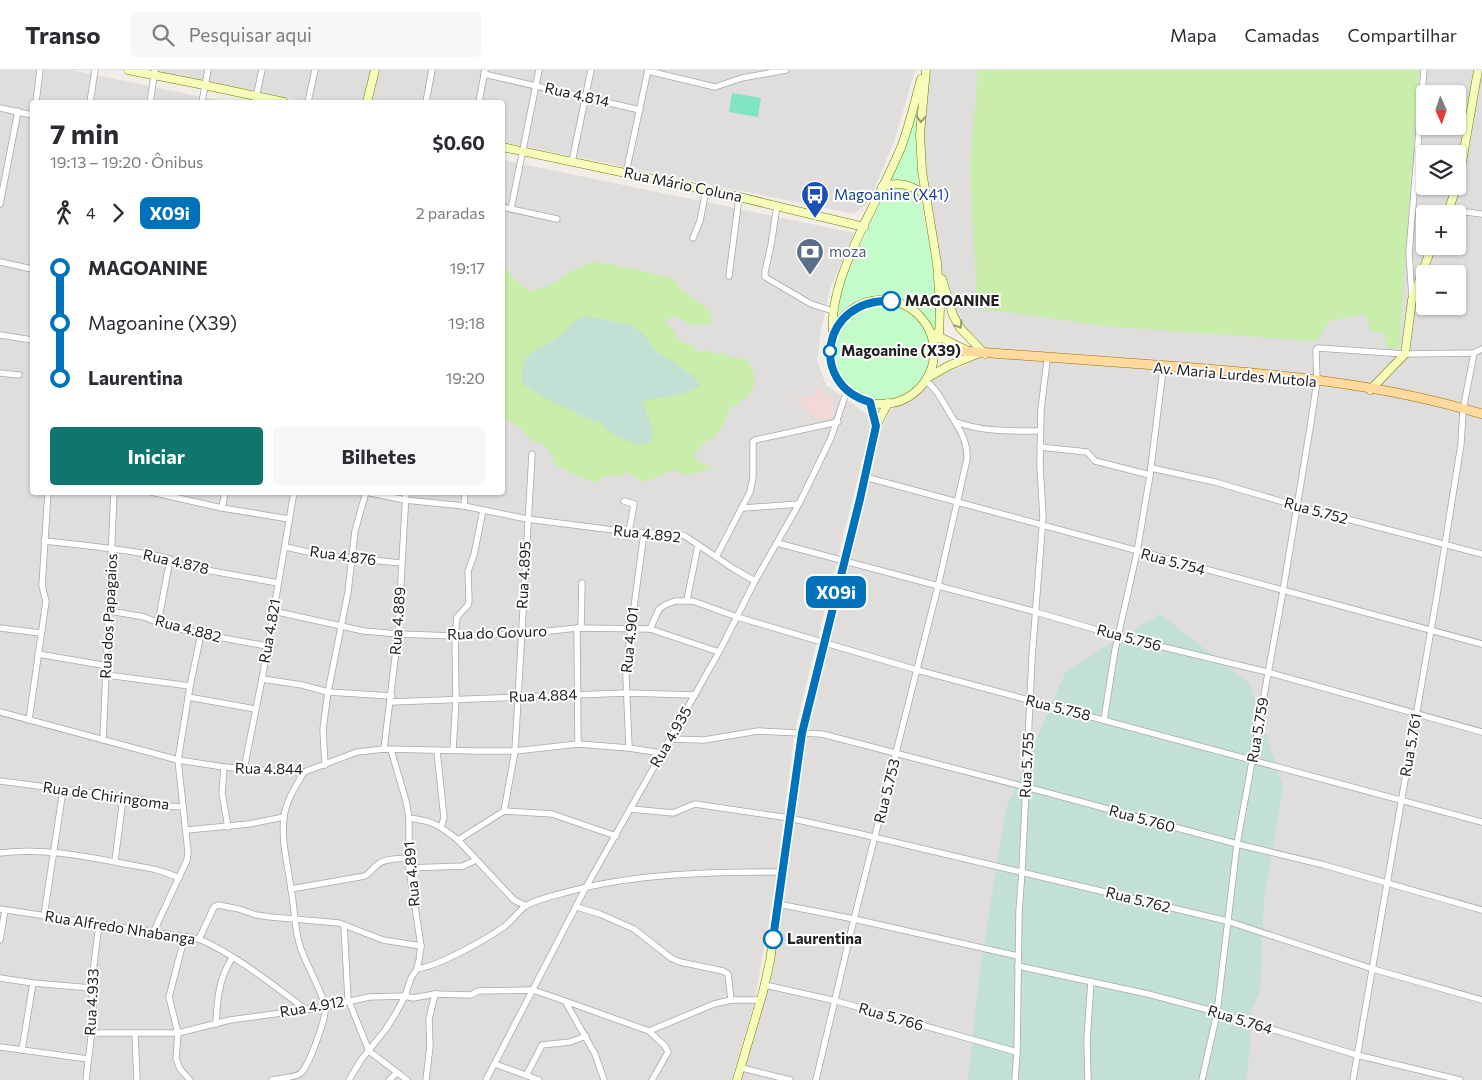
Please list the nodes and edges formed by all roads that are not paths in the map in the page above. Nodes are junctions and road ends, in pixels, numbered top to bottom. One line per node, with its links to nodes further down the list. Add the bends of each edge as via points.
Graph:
1 (40, 70): 23 (street)
2 (95, 70): 24 (street)
3 (128, 70): 17 (main road)
4 (208, 70): 20 (street)
5 (262, 70): 27 (street)
6 (316, 70): 28 (street)
7 (375, 70): 29 (main road)
8 (432, 70): 30 (street)
9 (539, 70): 21 (street)
10 (591, 70): 22 (street)
11 (786, 70): 18 (street)
12 (925, 70): 41 (main road, via 902,145); 43 (main road, one-way to 43, via 920,134)
13 (1424, 70): 60 (street, via 1409,253)
14 (1478, 70): 19 (main road)
15 (648, 71): 18 (street, via 714,86); 33 (street)
16 (485, 72): 21 (street, Rua 4.814); 31 (street)
17 (154, 73): 20 (main road); 25 (street)
18 (751, 73)
19 (1479, 80): 36 (main road)
20 (204, 85): 26 (street); 27 (main road)
21 (536, 85): 22 (street, Rua 4.814); 38 (street)
22 (586, 97): 33 (street, Rua 4.814); 39 (street)
23 (36, 100)
24 (90, 100)
25 (150, 100)
26 (202, 100)
27 (256, 100)
28 (308, 100)
29 (368, 100)
30 (426, 100)
31 (479, 100)
32 (0, 108): 34 (street)
33 (640, 110): 40 (street)
34 (18, 111): 35 (street); 44 (street)
35 (30, 114)
36 (1465, 145)
37 (505, 148): 38 (main road, Rua Mário Coluna)
38 (522, 151): 39 (main road, Rua Mário Coluna); 49 (street)
39 (572, 162): 40 (main road, Rua Mário Coluna)
40 (626, 173): 42 (main road, Rua Mário Coluna)
41 (882, 186): 43 (main road, via 908,185); 53 (main road)
42 (706, 190): 45 (main road, Rua Mário Coluna); 54 (street)
43 (925, 194): 56 (main road)
44 (1, 196): 46 (street)
45 (739, 197): 47 (main road, Rua Mário Coluna); 59 (street)
46 (0, 204)
47 (777, 206): 53 (main road, Rua Mário Coluna); 61 (street, via 765,277 811,304)
48 (505, 207): 49 (street)
49 (511, 208): 52 (street)
50 (1466, 213): 51 (street)
51 (1482, 214)
52 (557, 219)
53 (861, 227): 61 (main road)
54 (694, 238)
55 (1429, 255): 60 (main road)
56 (936, 259): 64 (main road); 70 (main road, one-way to 70, via 954,318)
57 (0, 262): 58 (street)
58 (30, 269)
59 (728, 276)
60 (1412, 300): 71 (main road)
61 (833, 311): 65 (main road)
62 (930, 332): 64 (main road); 65 (main road, via 924,321 904,305 878,300 865,303 844,317); 68 (main road)
63 (0, 335): 66 (street)
64 (940, 336): 68 (main road); 70 (main road)
65 (832, 339): 79 (main road, via 830,357 833,370)
66 (30, 340)
67 (1482, 349): 69 (street)
68 (935, 352): 76 (main road); 83 (main road, via 1229,370 1315,379 1405,395)
69 (1474, 353): 71 (street); 82 (street, Rua 5.761)
70 (981, 354): 72 (main road, Av. Maria Lurdes Mutola); 76 (main road, via 948,366)
71 (1405, 354): 77 (street, Rua 5.759, via 1318,348 1315,352); 78 (main road)
72 (1047, 361): 73 (main road, Av. Maria Lurdes Mutola); 87 (street, Rua 5.755)
73 (1163, 369): 77 (main road, Av. Maria Lurdes Mutola); 90 (street)
74 (0, 373): 75 (street)
75 (19, 376)
76 (926, 379): 81 (main road, via 909,396); 85 (street, Rua 5.753)
77 (1317, 381): 78 (main road, Av. Maria Lurdes Mutola); 107 (street, Rua 5.759)
78 (1370, 390): 82 (main road, Av. Maria Lurdes Mutola)
79 (849, 392): 80 (main road); 84 (street, Rua 4.935)
80 (870, 402): 81 (main road); 86 (main road)
81 (888, 403): 86 (main road)
82 (1463, 410): 83 (main road, Av. Maria Lurdes Mutola); 119 (street, Rua 5.761, via 1461,444)
83 (1482, 415)
84 (838, 422): 105 (street, Rua 4.935); 109 (street, via 755,440 753,477)
85 (956, 422): 87 (street, via 994,430); 104 (street, Rua 5.753, via 968,452)
86 (876, 426): 92 (main road)
87 (1040, 431): 88 (street, Rua 5.755)
88 (1040, 446): 91 (street, via 1087,452 1095,462); 113 (street, Rua 5.755)
89 (532, 454): 112 (street, Rua 4.895)
90 (1151, 468): 91 (street); 107 (street, Rua 5.752, via 1215,482)
91 (1150, 475): 122 (street)
92 (865, 477): 104 (street, Rua 5.754); 127 (main road)
93 (48, 495): 116 (street)
94 (114, 495): 121 (street, Rua dos Papagaios)
95 (224, 495): 108 (street)
96 (294, 495): 111 (street, Rua 4.821)
97 (365, 495): 126 (street, via 355,530)
98 (381, 495): 102 (street, Rua 4.892)
99 (406, 495): 102 (street, Rua 4.889)
100 (464, 495): 106 (street)
101 (183, 496): 108 (street)
102 (406, 500): 106 (street, Rua 4.892); 128 (street, Rua 4.889)
103 (624, 501): 114 (street, via 634,504)
104 (957, 502): 113 (street, Rua 5.754); 132 (street, Rua 5.753)
105 (799, 504): 109 (street); 117 (street, Rua 4.935)
106 (464, 506): 110 (street, Rua 4.892)
107 (1297, 506): 119 (street, Rua 5.752); 133 (street, Rua 5.759)
108 (222, 508): 111 (street)
109 (743, 508): 124 (street)
110 (483, 510): 112 (street, Rua 4.892); 150 (street, via 468,571 469,601 457,617)
111 (290, 519): 120 (street, Rua 4.821)
112 (528, 520): 114 (street, Rua 4.892); 149 (street, Rua 4.895)
113 (1042, 526): 122 (street, Rua 5.754); 137 (street, Rua 5.755)
114 (629, 532): 115 (street, Rua 4.892)
115 (644, 533): 118 (street, Rua 4.892, via 678,534); 143 (street, Rua 4.901)
116 (44, 541): 121 (street, Rua 4.878); 146 (street, via 42,586 46,601)
117 (777, 543): 127 (street, Rua 5.756); 129 (street, Rua 4.935)
118 (698, 544): 124 (street, Rua 4.892); 134 (street)
119 (1444, 544): 123 (street, Rua 5.752); 145 (street, Rua 5.761)
120 (286, 547): 126 (street, Rua 4.876); 130 (street, Rua 4.821)
121 (112, 548): 125 (street, Rua 4.878); 135 (street, Rua dos Papagaios)
122 (1136, 552): 133 (street, Rua 5.754); 151 (street)
123 (1482, 554)
124 (716, 557): 129 (street, Rua 4.892)
125 (170, 559): 130 (street, Rua 4.878, via 184,566); 139 (street)
126 (352, 559): 128 (street, Rua 4.876); 140 (street)
127 (844, 561): 132 (street, Rua 5.756); 152 (main road)
128 (401, 563): 148 (street, Rua 4.889)
129 (755, 581): 138 (street, Rua 4.935)
130 (278, 583): 136 (street, Rua 4.821)
131 (582, 583): 142 (street)
132 (938, 586): 137 (street, Rua 5.756); 158 (street, Rua 5.753)
133 (1283, 590): 145 (street, Rua 5.754); 159 (street, Rua 5.759)
134 (688, 600): 138 (street, Rua 5.758); 144 (street, via 675,601 659,609)
135 (110, 611): 139 (street, Rua 4.882); 157 (street, Rua dos Papagaios)
136 (273, 611): 140 (street, Rua do Govuro); 154 (street, Rua 4.821)
137 (1036, 612): 151 (street, Rua 5.756); 171 (street, Rua 5.755)
138 (737, 617): 152 (street, Rua 5.758); 155 (street, Rua 4.935)
139 (158, 623): 147 (street, Rua 4.882)
140 (342, 627): 148 (street, Rua do Govuro); 163 (street)
141 (0, 628): 146 (street)
142 (579, 628): 143 (street, Rua do Govuro); 149 (street, Rua do Govuro); 165 (street)
143 (631, 628): 144 (street, Rua do Govuro); 164 (street, Rua 4.901)
144 (650, 629): 155 (street, Rua do Govuro)
145 (1431, 630): 153 (street, Rua 5.754); 174 (street, Rua 5.761)
146 (41, 633): 156 (street)
147 (201, 634): 154 (street, Rua 4.882); 162 (street)
148 (398, 634): 150 (street, Rua do Govuro); 169 (street, Rua 4.889)
149 (521, 634): 150 (street, Rua do Govuro); 167 (street, Rua 4.895)
150 (456, 636): 170 (street)
151 (1118, 636): 159 (street, Rua 5.756); 176 (street)
152 (823, 642): 158 (street, Rua 5.758); 178 (main road)
153 (1482, 644)
154 (267, 646): 161 (street, Rua 4.821)
155 (719, 652): 166 (street, Rua 4.935)
156 (38, 654): 157 (street); 175 (street)
157 (108, 666): 160 (street, Rua dos Papagaios)
158 (917, 670): 171 (street, Rua 5.758); 189 (street, Rua 5.753)
159 (1268, 672): 174 (street, Rua 5.756); 191 (street, Rua 5.759)
160 (107, 674): 162 (street); 180 (street, Rua dos Papagaios)
161 (262, 679): 163 (street, Rua 4.884); 172 (street, Rua 4.821)
162 (190, 686): 168 (street)
163 (328, 692): 169 (street, Rua 4.884); 192 (street, via 323,729)
164 (627, 693): 165 (street, Rua 4.884); 166 (street, Rua 4.884); 182 (street, Rua 4.901)
165 (577, 694): 167 (street, Rua 4.884); 181 (street)
166 (695, 694): 179 (street, Rua 4.935)
167 (518, 696): 170 (street, Rua 4.884); 187 (street, Rua 4.895)
168 (188, 697): 172 (street); 190 (street)
169 (391, 699): 170 (street, Rua 4.884); 183 (street, Rua 4.889)
170 (456, 700): 185 (street)
171 (1030, 701): 176 (street, Rua 5.758); 197 (street, Rua 5.755)
172 (255, 709): 194 (street, Rua 4.821)
173 (0, 712): 175 (street, Rua 4.844)
174 (1417, 714): 177 (street, Rua 5.756); 200 (street, Rua 5.761)
175 (29, 720): 180 (street, Rua 4.844)
176 (1104, 720): 191 (street, Rua 5.758)
177 (1482, 732)
178 (802, 733): 179 (street, Rua 5.760, via 758,731 704,740); 189 (street, Rua 5.760, via 822,734); 206 (main road)
179 (670, 739): 188 (street, Rua 4.935)
180 (103, 740): 190 (street, Rua 4.844)
181 (578, 744): 182 (street, Rua 4.844); 187 (street, Rua 4.844)
182 (629, 748): 188 (street, Rua 4.844)
183 (384, 749): 184 (street, Rua 4.844); 192 (street, Rua 4.844, via 357,752)
184 (391, 750): 186 (street, Rua 4.844); 205 (street, Rua 4.891)
185 (453, 750): 186 (street, Rua 4.844); 187 (street, Rua 4.844)
186 (437, 751): 209 (street, via 444,818)
187 (515, 751): 203 (street, Rua 4.895)
188 (661, 753): 202 (street, Rua 4.935)
189 (897, 753): 197 (street, Rua 5.760); 212 (street, Rua 5.753)
190 (178, 760): 193 (street, Rua 4.844); 201 (street)
191 (1253, 761): 200 (street, Rua 5.758); 214 (street, Rua 5.759)
192 (325, 765): 195 (street, Rua 4.844)
193 (224, 767): 194 (street, Rua 4.844); 208 (street, via 222,793)
194 (244, 769): 195 (street, Rua 4.844)
195 (304, 772): 204 (street, via 287,804)
196 (0, 781): 198 (street, Rua de Chiringoma)
197 (1026, 787): 214 (street, Rua 5.760); 221 (street, Rua 5.755)
198 (63, 790): 199 (street, Rua de Chiringoma); 216 (street)
199 (123, 798): 201 (street, Rua de Chiringoma, via 145,800 152,805); 219 (street)
200 (1401, 800): 207 (street, Rua 5.758); 224 (street, Rua 5.761)
201 (183, 807): 210 (street)
202 (631, 809): 206 (street, Rua 5.762, via 673,814 695,804); 211 (street, Rua 4.935)
203 (504, 811): 211 (street, via 552,814); 213 (street)
204 (284, 817): 208 (street); 226 (street, via 285,859)
205 (408, 818): 209 (street, via 427,820); 217 (street, Rua 4.891)
206 (789, 818): 212 (street, Rua 5.762); 222 (main road)
207 (1482, 822)
208 (228, 827): 210 (street)
209 (441, 827): 213 (street)
210 (187, 830): 223 (street, via 188,852)
211 (616, 836): 225 (street, Rua 4.935)
212 (875, 838): 221 (street, Rua 5.762); 234 (street, Rua 5.753)
213 (458, 840): 218 (street)
214 (1237, 844): 224 (street, Rua 5.760); 235 (street, Rua 5.759)
215 (0, 853): 216 (street)
216 (53, 853): 219 (street); 232 (street)
217 (409, 858): 220 (street, Rua 4.891); 226 (street, via 381,862 365,876)
218 (476, 860): 220 (street, via 463,866); 228 (street, via 514,900)
219 (115, 861): 223 (street, via 155,868)
220 (409, 868): 242 (street, Rua 4.891)
221 (1022, 871): 235 (street, Rua 5.762); 243 (street, Rua 5.755)
222 (782, 872): 225 (street, via 666,876); 227 (main road)
223 (179, 878): 238 (street)
224 (1386, 883): 231 (street, Rua 5.760); 247 (street, Rua 5.761)
225 (586, 887): 228 (street); 229 (street, Rua 4.935)
226 (291, 889): 233 (street)
227 (778, 904): 234 (street); 251 (main road)
228 (526, 906): 246 (street, via 487,938 433,965)
229 (577, 907): 253 (street, Rua 4.935); 256 (street, via 634,928 680,962 728,974)
230 (2, 909): 232 (street, Rua Alfredo Nhabanga); 241 (street, Rua Alfredo Nhabanga)
231 (1482, 910)
232 (44, 916): 236 (street, Rua Alfredo Nhabanga)
233 (295, 919): 237 (street); 240 (street, via 216,906); 262 (street, via 305,961)
234 (854, 919): 243 (street); 261 (street, Rua 5.753)
235 (1227, 921): 247 (street, Rua 5.762); 264 (street, Rua 5.759)
236 (99, 924): 238 (street, Rua Alfredo Nhabanga); 252 (street, Rua 4.933)
237 (344, 925): 242 (street, via 383,940); 259 (street)
238 (154, 933): 239 (street, Rua Alfredo Nhabanga)
239 (187, 936): 240 (street, Rua Alfredo Nhabanga); 269 (street, via 169,997)
240 (199, 939): 244 (street, Rua Alfredo Nhabanga)
241 (0, 940)
242 (421, 946): 246 (street, Rua 4.891)
243 (1018, 956): 245 (street, Rua 5.755)
244 (232, 958): 263 (street, Rua Alfredo Nhabanga); 265 (street, via 218,995)
245 (1018, 966): 249 (street, Rua 5.764); 274 (street, Rua 5.755)
246 (417, 969): 255 (street, Rua 4.891)
247 (1373, 969): 258 (street, Rua 5.762); 275 (street, Rua 5.761)
248 (0, 978): 250 (street)
249 (1091, 981): 264 (street, Rua 5.764); 297 (street)
250 (33, 983): 252 (street); 272 (street)
251 (765, 985): 257 (main road); 261 (street, Rua 5.766)
252 (91, 988): 267 (street, Rua 4.933, via 94,1001)
253 (533, 990): 254 (street, Rua 4.912); 260 (street); 277 (street, Rua 4.935)
254 (435, 994): 255 (street, Rua 4.912, via 413,998); 288 (street, via 429,1019)
255 (405, 996): 259 (street, Rua 4.912); 273 (street, Rua 4.891)
256 (731, 1000): 257 (street); 266 (street)
257 (761, 1000): 278 (main road)
258 (1482, 1000)
259 (349, 1001): 262 (street, Rua 4.912); 273 (street)
260 (565, 1001): 266 (street); 270 (street)
261 (836, 1001): 274 (street, Rua 5.766); 295 (street, Rua 5.753)
262 (325, 1006): 263 (street, Rua 4.912); 284 (street, via 312,1056 301,1072)
263 (305, 1009): 265 (street, Rua 4.912)
264 (1217, 1013): 275 (street, Rua 5.764); 298 (street, Rua 5.759)
265 (216, 1024): 269 (street, Rua 4.912)
266 (649, 1031): 292 (street, via 668,1052)
267 (92, 1033): 268 (street, Rua 4.912); 276 (street, Rua 4.933)
268 (135, 1033): 269 (street, Rua 4.912); 282 (street)
269 (178, 1033): 283 (street, via 176,1058 180,1069)
270 (586, 1036): 280 (street, via 570,1042 542,1044); 291 (street)
271 (0, 1047): 272 (street)
272 (22, 1050): 276 (street)
273 (369, 1051): 279 (street); 285 (street, Rua 4.891)
274 (1017, 1052): 296 (street, Rua 5.755)
275 (1358, 1055): 299 (street, Rua 5.761); 300 (street, Rua 5.764)
276 (88, 1059): 281 (street, Rua 4.933)
277 (495, 1064): 280 (street); 289 (street, Rua 4.935)
278 (742, 1068): 293 (main road); 294 (street)
279 (397, 1073): 286 (street); 287 (street)
280 (527, 1074): 290 (street)
281 (86, 1080)
282 (137, 1080)
283 (190, 1080)
284 (272, 1080)
285 (349, 1080)
286 (389, 1080)
287 (407, 1080)
288 (426, 1080)
289 (486, 1080)
290 (539, 1080)
291 (604, 1080)
292 (652, 1080)
293 (737, 1080)
294 (790, 1080)
295 (816, 1080)
296 (1015, 1080)
297 (1088, 1080)
298 (1202, 1080)
299 (1353, 1080)
300 (1460, 1080)

